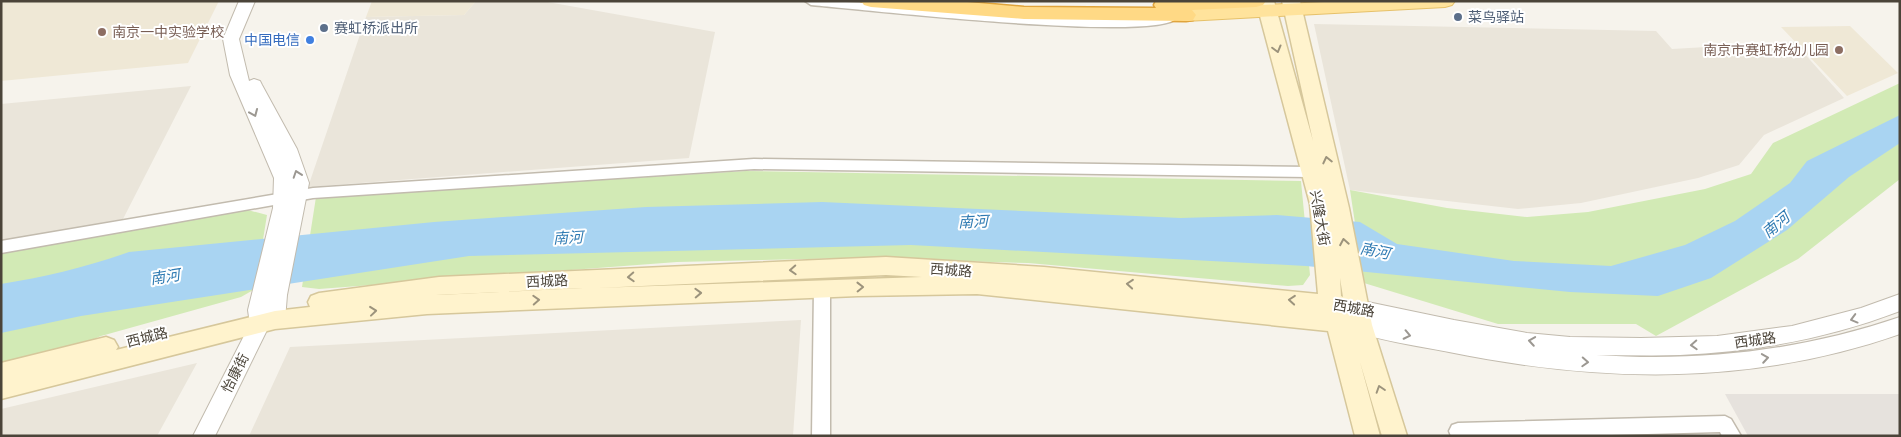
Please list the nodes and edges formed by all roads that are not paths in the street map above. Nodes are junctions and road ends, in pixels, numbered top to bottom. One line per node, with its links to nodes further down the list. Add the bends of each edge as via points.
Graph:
1 (247, 1): 12 (street, one-way to 12, via 231,39 234,59)
2 (257, 1): 12 (street, one-way to 2, via 300,183 288,149 246,70 244,31)
3 (811, 1): 10 (street, via 1032,21 1140,23)
4 (871, 1): 9 (highway)
5 (914, 1): 10 (main road, via 1012,9 1157,11)
6 (1445, 1): 8 (main road)
7 (1263, 5): 8 (main road); 9 (highway); 10 (main road); 11 (main road, 兴隆大街, one-way to 11)
8 (1292, 6): 13 (main road, 兴隆大街, one-way to 8)
9 (1017, 7): 10 (highway)
10 (1186, 15)
11 (1310, 172): 12 (street, via 754,164 313,192); 13 (main road, 兴隆大街)
12 (290, 197): 14 (street); 17 (street, 怡康街)
13 (1329, 206): 18 (main road, 兴隆大街)
14 (1, 247)
15 (822, 288): 17 (main road, 西城路, one-way to 15); 18 (main road, 西城路, one-way to 18, via 978,285); 24 (street)
16 (1900, 302): 20 (street, 西城路, one-way to 20, via 1868,316 1808,332 1736,343 1648,348)
17 (268, 309): 18 (main road, 西城路, one-way to 17, via 1044,276 886,266 439,286); 21 (main road, 西城路); 22 (main road, 西城路); 23 (street, 怡康街)
18 (1346, 315): 20 (street, 西城路); 25 (main road, 兴隆大街); 26 (main road, 兴隆大街, one-way to 18)
19 (1900, 325): 20 (street, 西城路, one-way to 19, via 1560,361 1672,365 1749,360 1824,349)
20 (1472, 340)
21 (1, 373)
22 (1, 389)
23 (204, 436)
24 (821, 436)
25 (1368, 436)
26 (1395, 436)
27 (1460, 436): 28 (street, via 1458,431 1725,424)
28 (1732, 436)

